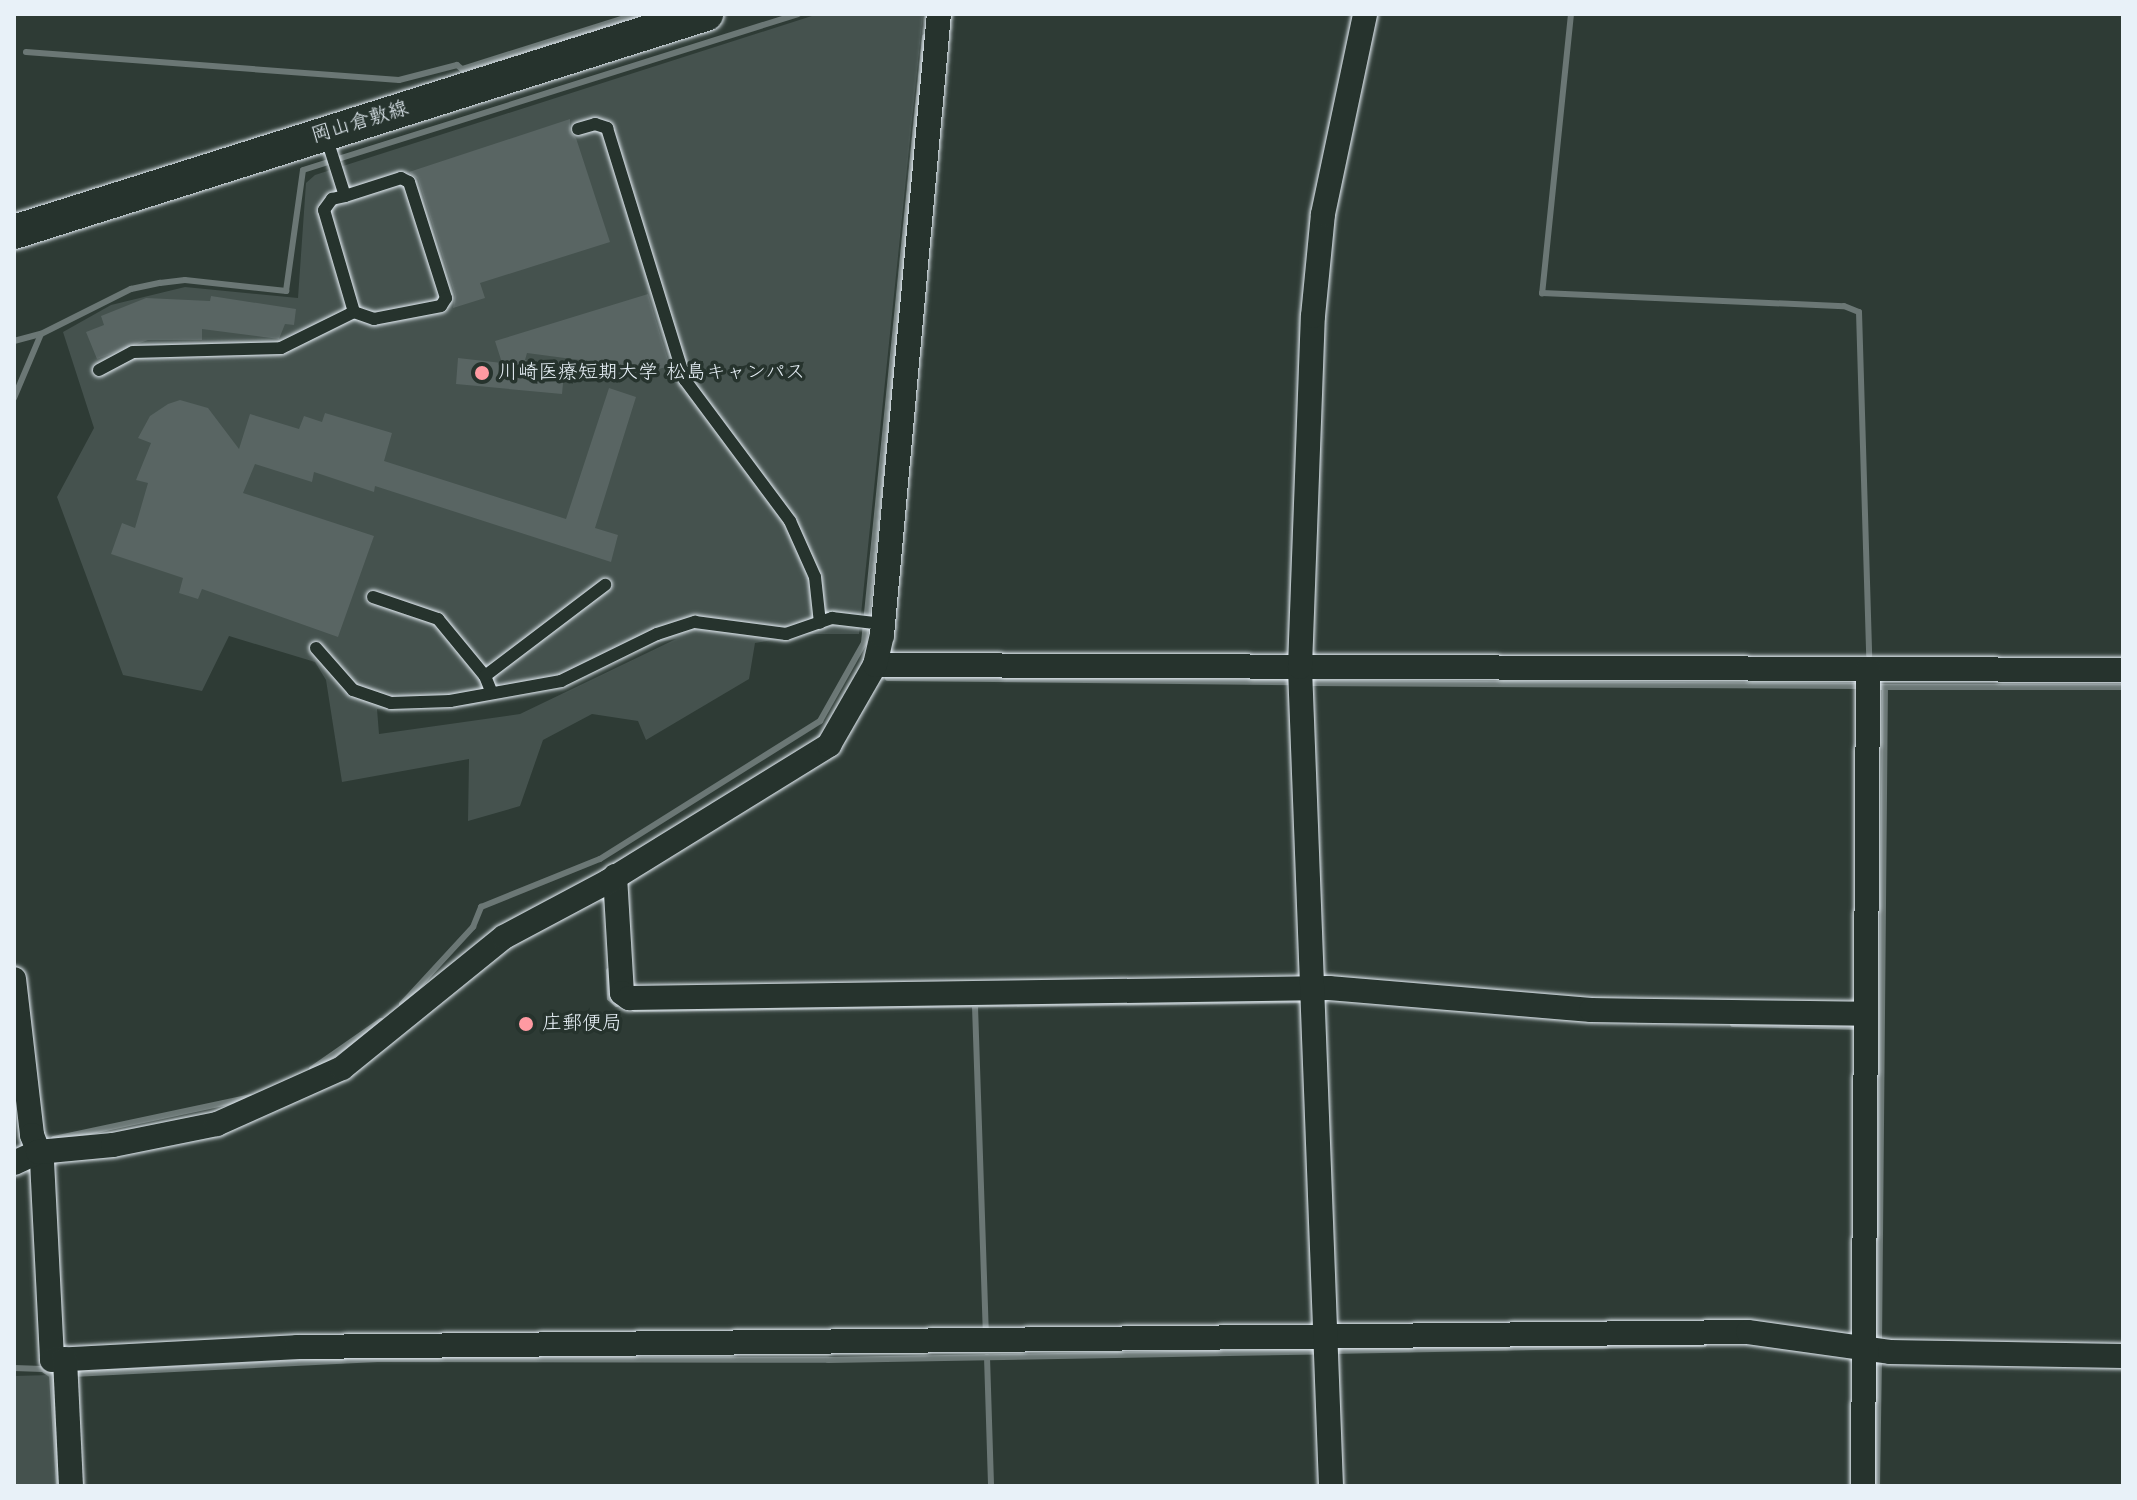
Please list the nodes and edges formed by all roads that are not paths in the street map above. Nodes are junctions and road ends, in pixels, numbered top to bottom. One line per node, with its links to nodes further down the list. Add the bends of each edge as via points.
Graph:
1 (706, 14): 5 (main road, 岡山倉敷線)
2 (939, 14): 12 (street)
3 (1365, 14): 18 (street, via 1323,214 1317,272)
4 (578, 129): 13 (lane, via 595,124 607,128 685,380 790,521 815,577)
5 (328, 144): 6 (lane); 7 (main road, 岡山倉敷線)
6 (345, 196): 8 (lane, via 332,199 324,210); 8 (lane, via 401,178 409,182 446,298 441,306 374,319)
7 (14, 232)
8 (354, 312): 9 (lane, via 281,348 133,352)
9 (99, 370)
10 (605, 585): 17 (lane)
11 (373, 597): 17 (lane, via 438,619)
12 (872, 622): 13 (lane); 15 (street)
13 (820, 623): 20 (lane, via 786,634 695,622 657,634 561,681)
14 (316, 648): 20 (lane, via 353,690 391,703)
15 (875, 665): 18 (street); 21 (street, via 829,745)
16 (2123, 670): 19 (street)
17 (485, 676): 20 (lane)
18 (1300, 678): 19 (street); 23 (street)
19 (1868, 680): 24 (street)
20 (492, 693)
21 (609, 880): 23 (street, via 622,993 629,998); 25 (street, via 504,937 342,1068 254,1111 184,1133)
22 (14, 979): 25 (street)
23 (1314, 997): 24 (street); 27 (street)
24 (1866, 1023): 28 (street)
25 (38, 1152): 26 (street); 30 (street, via 52,1360)
26 (14, 1163)
27 (1325, 1346): 28 (street, via 1748,1332); 30 (street, via 987,1341 297,1347); 32 (street)
28 (1875, 1350): 29 (street); 33 (street)
29 (2123, 1356)
30 (66, 1370): 31 (street)
31 (71, 1486)
32 (1331, 1486)
33 (1863, 1486)

